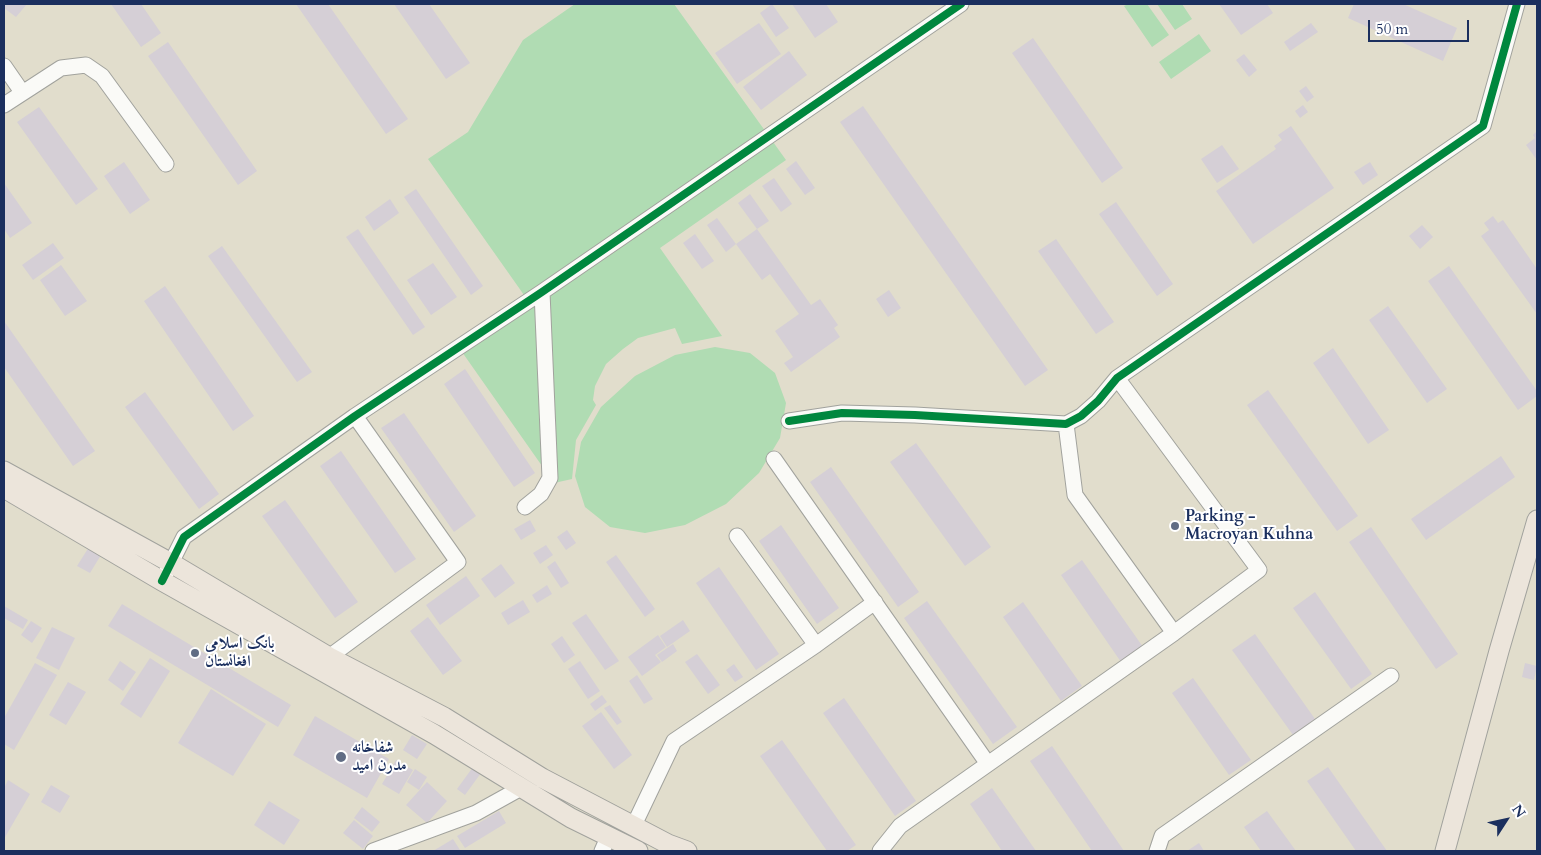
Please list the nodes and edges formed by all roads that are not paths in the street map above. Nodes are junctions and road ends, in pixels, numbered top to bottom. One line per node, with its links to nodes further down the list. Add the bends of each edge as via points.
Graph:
1 (961, 4): 7 (street)
2 (1517, 4): 8 (street, via 1483,126)
3 (4, 66): 4 (street)
4 (22, 92): 5 (street); 6 (street, via 61,68 86,65 102,76)
5 (4, 105)
6 (166, 164)
7 (542, 292): 9 (street); 15 (street, via 550,478 541,494)
8 (1117, 378): 11 (street, via 1098,401); 22 (street, via 1259,570)
9 (355, 416): 19 (street, via 184,537); 24 (street, via 458,562)
10 (789, 421): 11 (street, via 842,413)
11 (1066, 424): 22 (street, via 1075,495)
12 (774, 459): 21 (street)
13 (4, 471): 19 (main road)
14 (4, 488): 20 (main road)
15 (525, 507)
16 (1537, 520): 35 (main road)
17 (737, 536): 23 (street)
18 (1537, 554): 36 (main road)
19 (171, 563): 20 (street); 24 (main road)
20 (162, 581): 27 (main road, via 434,734)
21 (874, 602): 23 (street); 26 (street)
22 (1174, 633): 26 (street)
23 (816, 645): 28 (street, via 674,741)
24 (329, 657): 28 (main road, via 444,717 542,778)
25 (1391, 676): 34 (street, via 1162,836)
26 (988, 764): 33 (street, via 900,826)
27 (521, 788): 29 (main road); 30 (street, via 476,813)
28 (634, 825): 32 (main road)
29 (609, 845): 31 (main road)
30 (373, 851)
31 (638, 851)
32 (687, 851)
33 (880, 851)
34 (1157, 851)
35 (1445, 851)
36 (1457, 851)

